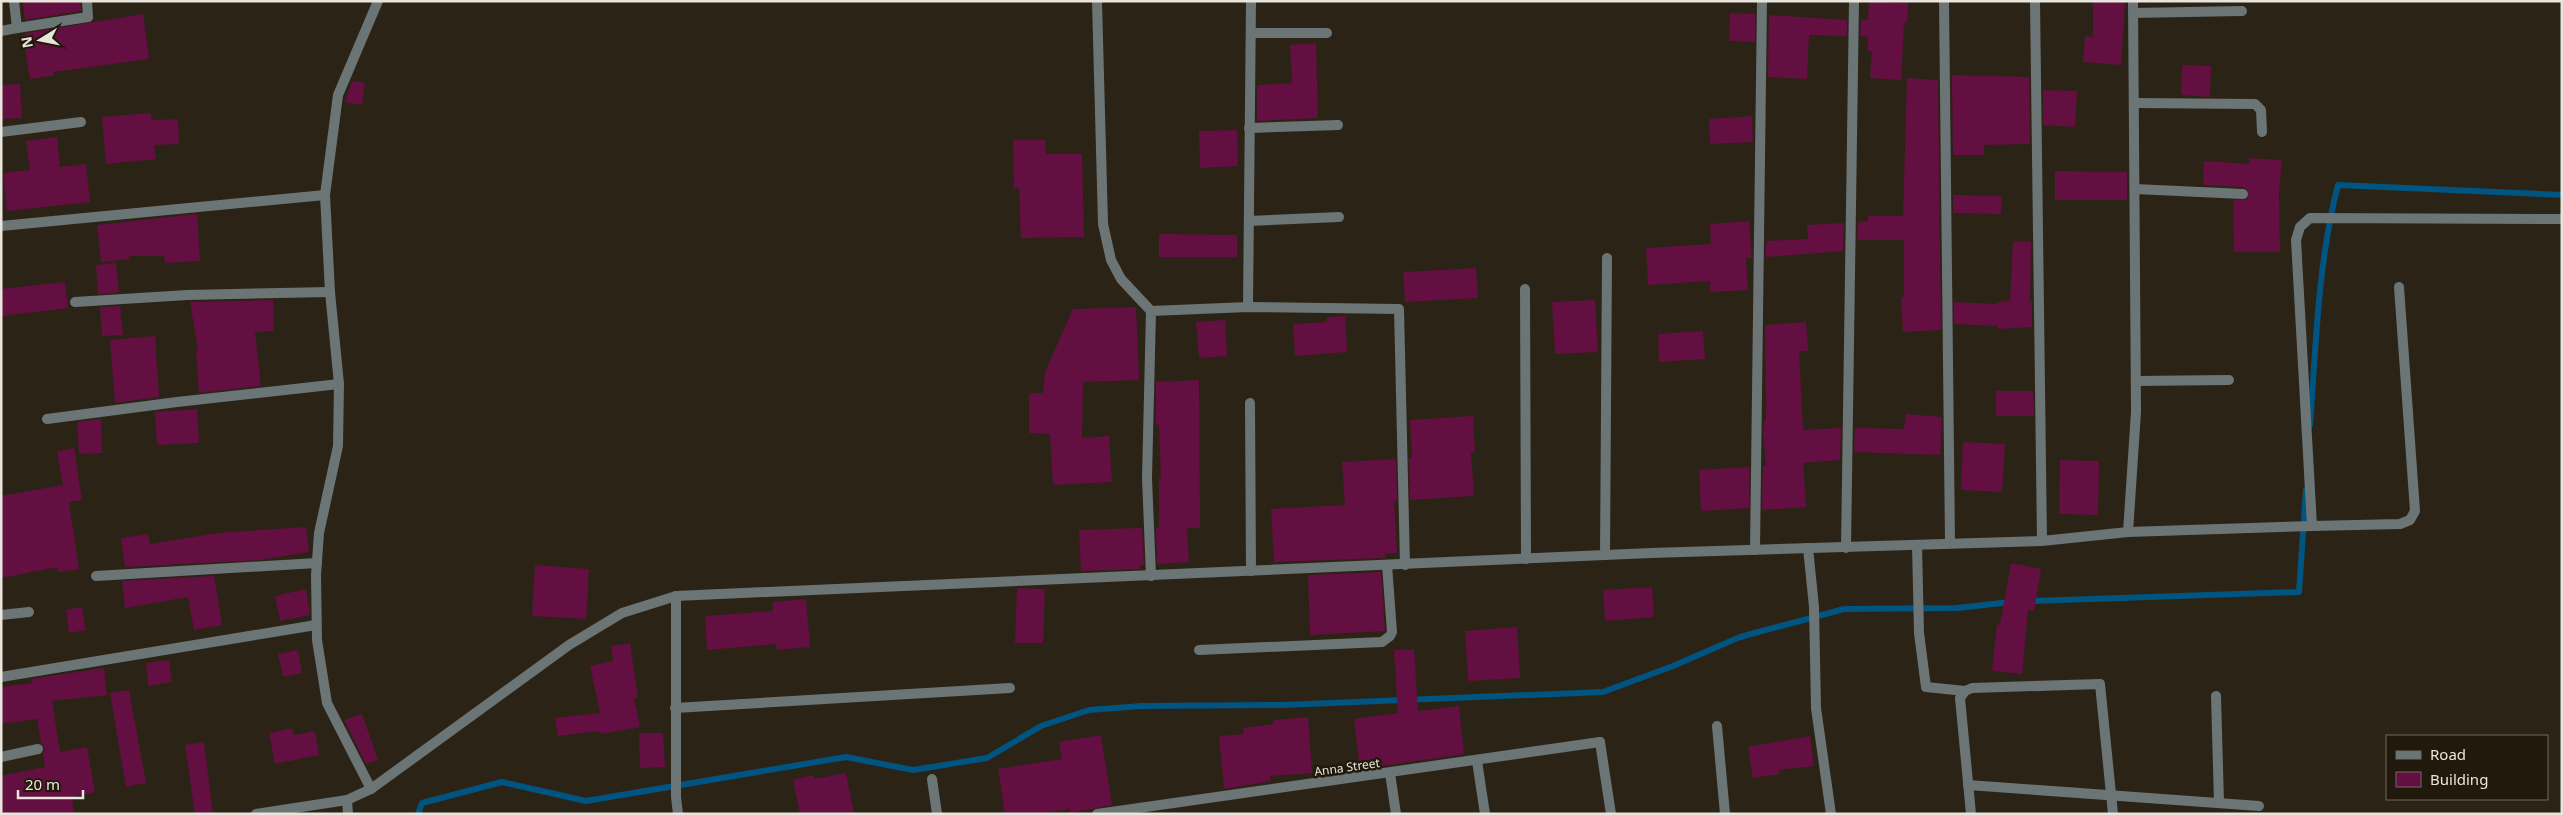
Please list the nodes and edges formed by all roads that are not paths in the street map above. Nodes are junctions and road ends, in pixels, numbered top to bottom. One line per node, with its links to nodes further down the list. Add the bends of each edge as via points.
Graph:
1 (14, 1): 13 (street)
2 (87, 1): 13 (street, via 88,18)
3 (378, 1): 24 (street, via 338,95)
4 (1096, 1): 36 (street, via 1103,224 1111,260 1121,279)
5 (1251, 1): 15 (street)
6 (1762, 1): 49 (street)
7 (1854, 1): 48 (street)
8 (1944, 1): 45 (street)
9 (2035, 1): 44 (street)
10 (2133, 1): 12 (street)
11 (2242, 10): 12 (street)
12 (2133, 13): 17 (street)
13 (17, 28): 14 (street)
14 (1, 31)
15 (1250, 33): 16 (street); 20 (street)
16 (1327, 33)
17 (2134, 103): 22 (street, via 2255,104 2261,110); 23 (street)
18 (81, 122): 21 (street)
19 (1338, 125): 20 (street)
20 (1249, 128): 28 (street)
21 (1, 132)
22 (2262, 132)
23 (2134, 189): 25 (street); 38 (street)
24 (325, 194): 29 (street); 33 (street)
25 (2243, 194)
26 (1339, 217): 28 (street)
27 (2562, 219): 42 (street, via 2310,218 2300,227 2296,240)
28 (1249, 221): 35 (street)
29 (1, 226)
30 (1607, 258): 50 (street)
31 (2399, 287): 42 (street, via 2415,511 2410,520 2400,524)
32 (1525, 289): 51 (street)
33 (330, 292): 34 (street, via 187,295); 39 (street)
34 (75, 302)
35 (1248, 307): 36 (street); 53 (street, via 1399,309)
36 (1151, 311): 57 (street, via 1147,478)
37 (2229, 380): 38 (street)
38 (2136, 381): 43 (street)
39 (339, 384): 41 (street); 52 (street, via 338,446 319,533)
40 (1250, 403): 55 (street)
41 (47, 419)
42 (2312, 526): 43 (street)
43 (2128, 532): 44 (street)
44 (2042, 541): 45 (street)
45 (1950, 544): 46 (street)
46 (1917, 545): 48 (street); 65 (street, via 1920,633 1926,687)
47 (1808, 548): 48 (street); 49 (street); 89 (street, via 1814,607 1816,708)
48 (1846, 548)
49 (1755, 550): 50 (street)
50 (1605, 555): 51 (street)
51 (1526, 559): 53 (street)
52 (317, 564): 56 (street); 61 (street)
53 (1406, 564): 54 (street)
54 (1387, 565): 55 (street); 62 (street, via 1392,632 1382,642)
55 (1251, 572): 57 (street)
56 (96, 576)
57 (1150, 576): 58 (street)
58 (676, 596): 67 (street); 75 (street, via 622,613 569,644)
59 (29, 612): 60 (street)
60 (1, 615)
61 (316, 625): 63 (street); 75 (street, via 327,703)
62 (1199, 650)
63 (1, 677)
64 (1010, 688): 67 (street)
65 (1965, 691): 74 (street, via 1960,698); 76 (street, via 1972,688 2100,684)
66 (2216, 696): 78 (street)
67 (675, 708): 82 (street)
68 (1717, 726): 88 (street)
69 (38, 750): 70 (street)
70 (1, 757)
71 (1477, 760): 72 (street, Anna Street); 86 (street); 87 (street, Anna Street, via 1600,742)
72 (1390, 773): 84 (street, Anna Street); 85 (street)
73 (932, 780): 83 (street)
74 (1968, 785): 76 (street); 90 (street)
75 (371, 789): 77 (street)
76 (2111, 794): 78 (street); 91 (street)
77 (347, 800): 80 (street); 81 (street)
78 (2219, 802): 79 (street)
79 (2259, 806)
80 (256, 814)
81 (348, 814)
82 (678, 814)
83 (937, 814)
84 (1097, 814)
85 (1396, 814)
86 (1485, 814)
87 (1611, 814)
88 (1726, 814)
89 (1831, 814)
90 (1971, 814)
91 (2113, 814)

